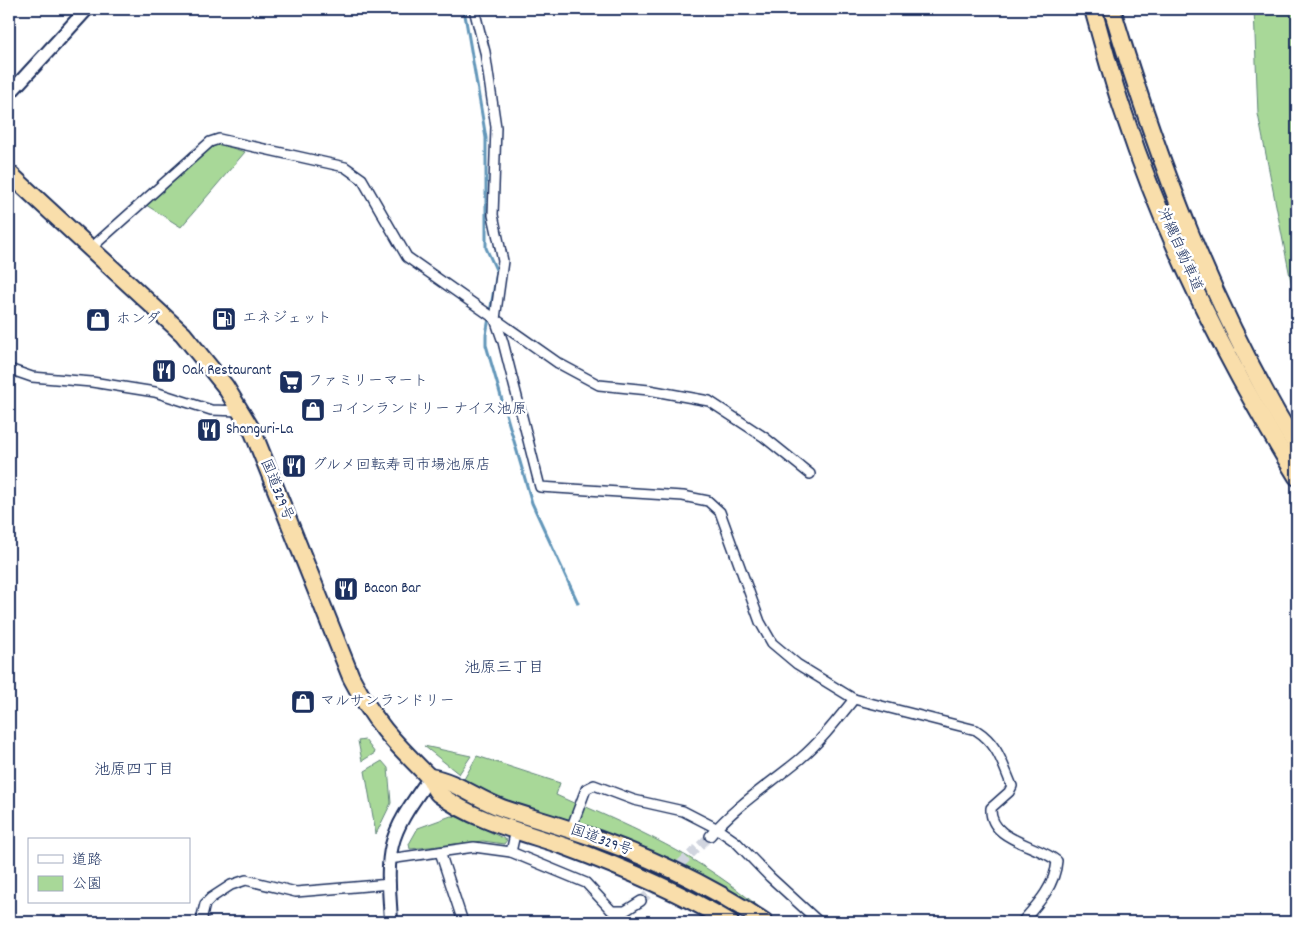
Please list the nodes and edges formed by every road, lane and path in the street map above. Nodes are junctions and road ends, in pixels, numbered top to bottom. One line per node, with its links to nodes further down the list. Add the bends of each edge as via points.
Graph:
1 (87, 9): 5 (main road)
2 (474, 9): 8 (street, via 485,52 496,127 493,215 504,261)
3 (1093, 9): 13 (highway, 沖縄自動車道, via 1124,114 1191,281 1229,358)
4 (1112, 9): 11 (highway, 沖縄自動車道, via 1142,107 1207,274 1244,351)
5 (9, 94)
6 (9, 173): 7 (highway, 国道329号)
7 (90, 249): 8 (street, via 210,142 219,139 345,167 362,179 407,256); 10 (highway, 国道329号, via 183,334)
8 (495, 319): 12 (street, via 558,363 599,385 709,401 764,437); 14 (street, via 540,487 683,496 708,501 720,512 760,622 772,643 797,664)
9 (9, 369): 10 (street, via 32,377 155,392 211,410)
10 (241, 411): 15 (highway, 国道329号, via 253,432 351,677 386,734)
11 (1297, 447)
12 (810, 474)
13 (1297, 477)
14 (854, 699): 16 (street, via 802,758); 31 (street, via 976,730 989,738 1012,786 991,808 994,825 1008,837 1048,853 1057,861 1046,893)
15 (430, 777): 17 (highway, 国道329号, via 436,792 448,800 482,818); 18 (highway, 国道329号, via 444,779 500,807); 22 (main road, via 399,826)
16 (716, 828): 18 (street, via 683,811 634,800 594,785 586,789); 19 (street); 30 (street, via 736,842)
17 (516, 830): 21 (street); 28 (highway, 国道329号, via 610,864)
18 (571, 830): 29 (highway, 国道329号, via 671,869)
19 (710, 836)
20 (440, 852): 21 (street, via 474,847); 22 (street); 27 (street)
21 (511, 852): 24 (street, via 586,883 612,911 626,911)
22 (390, 859): 23 (main road)
23 (390, 884): 25 (street, via 296,892 246,880 211,898 205,904); 26 (main road)
24 (641, 901)
25 (202, 922)
26 (391, 922)
27 (463, 922)
28 (730, 922)
29 (765, 922)
30 (819, 922)
31 (1022, 922)

